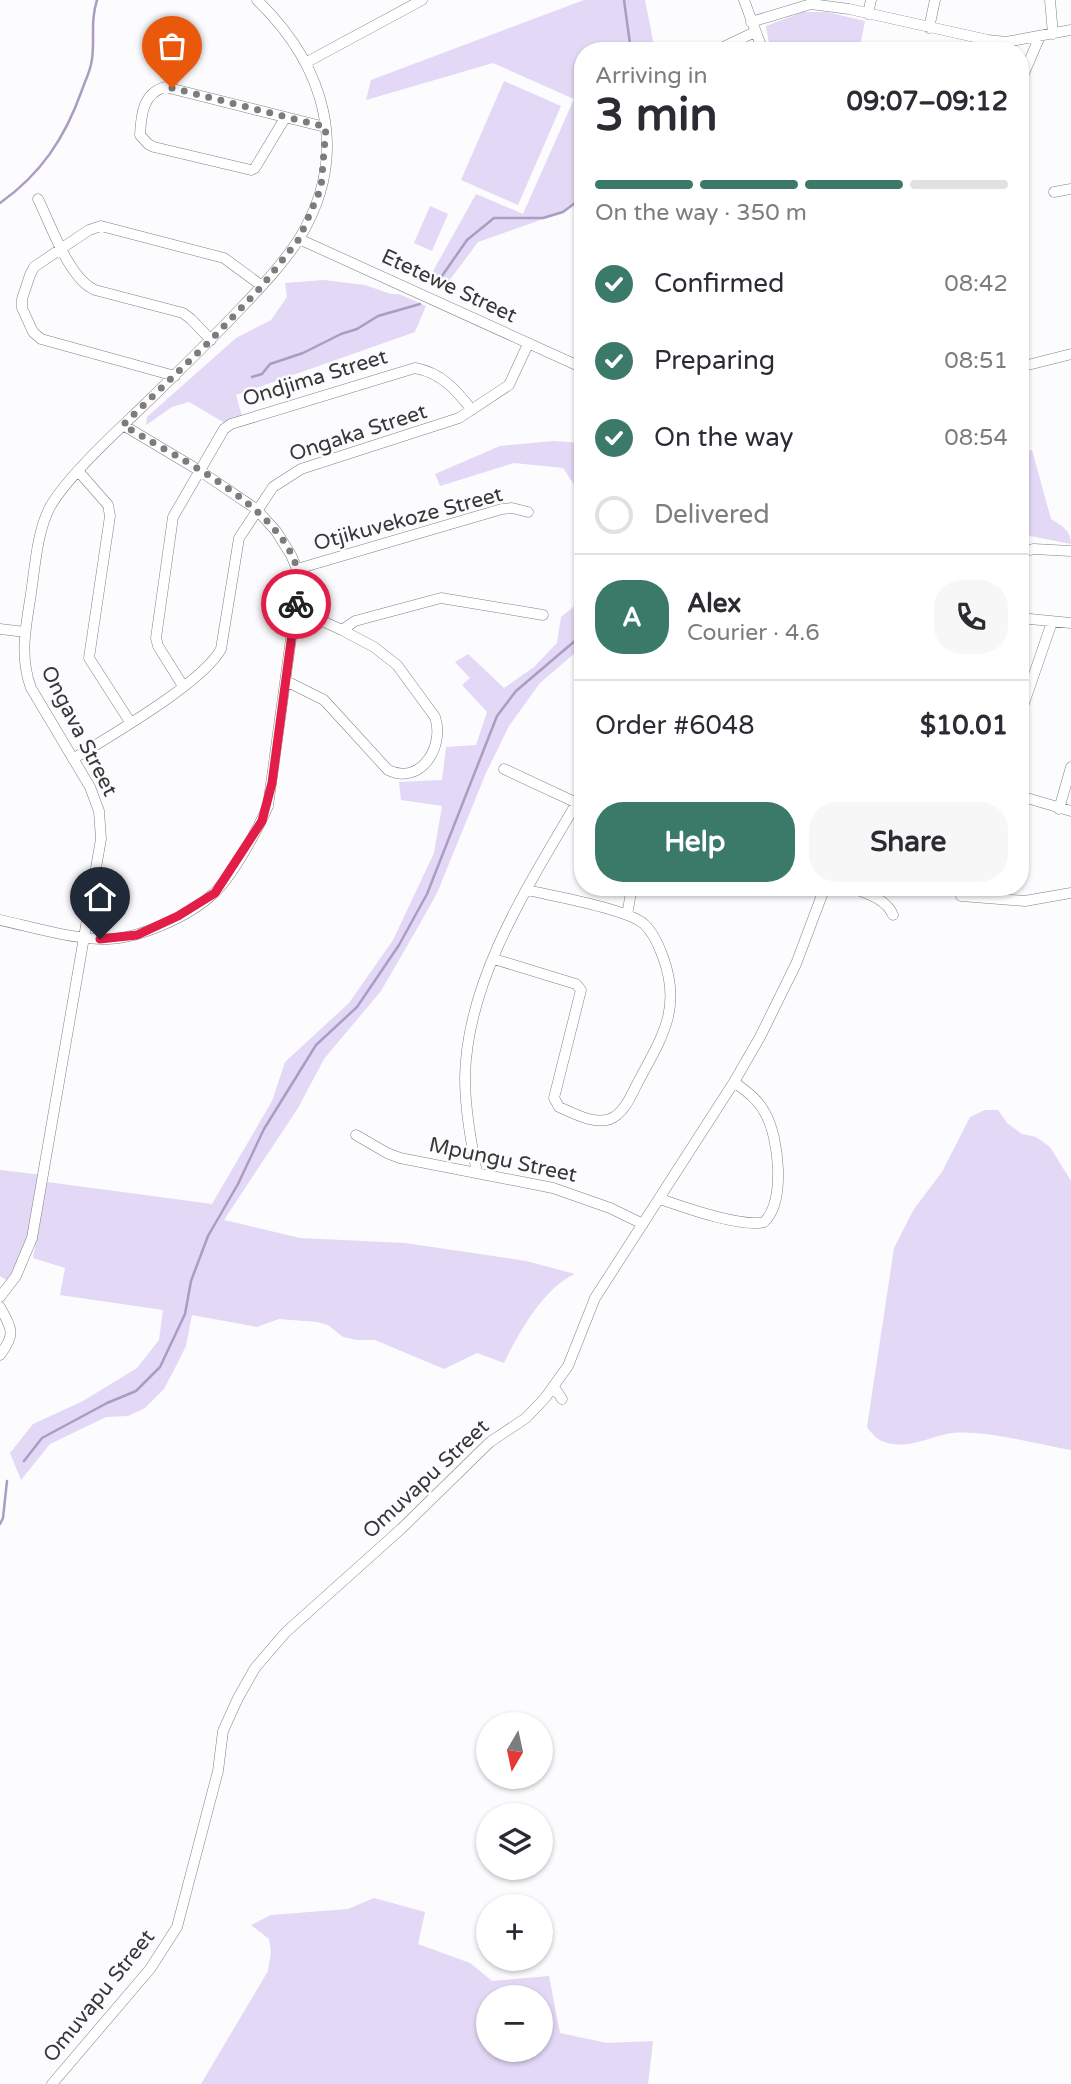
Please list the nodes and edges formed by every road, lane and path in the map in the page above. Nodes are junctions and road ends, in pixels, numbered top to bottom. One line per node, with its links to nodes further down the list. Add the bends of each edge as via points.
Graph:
1 (257, 0): 16 (street, Ongava Street, via 282,24)
2 (422, 0): 16 (street)
3 (744, 0): 9 (street)
4 (871, 0): 8 (street)
5 (935, 0): 10 (street)
6 (1051, 0): 12 (street)
7 (811, 2): 8 (street); 9 (street)
8 (869, 14): 10 (street)
9 (753, 27): 14 (street); 15 (street)
10 (929, 28): 13 (street, via 1006,42)
11 (1071, 30): 12 (street)
12 (1053, 34): 13 (street)
13 (1040, 36): 17 (street)
14 (729, 42)
15 (759, 42)
16 (307, 62): 19 (street, Ongava Street)
17 (1029, 62)
18 (285, 118): 18 (street, via 165,87 148,96 140,135 154,147 251,170); 19 (street)
19 (326, 127): 23 (street, Ongava Street, via 321,188)
20 (1071, 189): 21 (street)
21 (1054, 192)
22 (38, 200): 24 (street)
23 (299, 239): 25 (street, Ongava Street); 27 (street, Etetewe Street)
24 (62, 248): 25 (street, via 97,227 118,229 224,258); 26 (street, via 87,286 183,313); 31 (street, via 34,267 25,286 22,308 33,332 49,342)
25 (262, 286): 26 (street, Ongava Street)
26 (211, 340): 31 (street, Ongava Street)
27 (528, 344): 29 (street, Etetewe Street); 32 (street, Ongaka Street, via 509,385)
28 (1071, 354): 30 (street)
29 (574, 364)
30 (1029, 364)
31 (175, 376): 33 (street, Ongava Street)
32 (472, 410): 34 (street, Ondjima Street, via 454,387 439,377 425,370 406,369 231,424); 36 (street, Ongaka Street, via 449,424 301,468 279,481)
33 (123, 425): 34 (street); 35 (street, Ongava Street)
34 (200, 471): 36 (street); 52 (street, Ondjima Street, via 173,517 156,631 158,646)
35 (79, 472): 50 (street, Ongava Street, via 50,507 41,531); 54 (street, via 108,505 110,516 89,658)
36 (256, 509): 42 (street, via 276,531); 52 (street, Ongaka Street, via 237,546 221,649 215,660)
37 (528, 512): 42 (street, Otjikuvekoze Street, via 502,509)
38 (1029, 548): 39 (street)
39 (1034, 550): 40 (street); 41 (street)
40 (1029, 551)
41 (1071, 551)
42 (297, 569): 43 (street)
43 (296, 610): 49 (street); 51 (street)
44 (543, 615): 49 (street, via 441,598 355,621)
45 (1029, 619): 46 (street)
46 (1052, 622): 47 (street); 53 (street)
47 (1071, 624)
48 (0, 629): 50 (street)
49 (342, 630): 51 (street, via 397,665 435,717 435,749 425,764 404,774 388,770 324,699)
50 (25, 632): 55 (street, Ongava Street, via 23,654 31,688)
51 (286, 681): 72 (street, via 268,806 215,893 137,935)
52 (183, 686): 54 (street, Ongaka Street)
53 (1029, 689)
54 (130, 722): 55 (street, Ongaka Street)
55 (73, 759): 72 (street, Ongava Street, via 99,811 101,839)
56 (1071, 767): 61 (street)
57 (504, 769): 58 (street)
58 (574, 794)
59 (1029, 799): 61 (street)
60 (574, 808): 63 (street)
61 (1059, 809): 62 (street)
62 (1071, 811)
63 (527, 890): 69 (street); 73 (street)
64 (1071, 893): 68 (street, via 1025,901)
65 (630, 896): 69 (street)
66 (821, 896): 74 (street, Omuvapu Street, via 781,998)
67 (870, 896): 70 (street, via 884,902)
68 (961, 896)
69 (627, 915): 73 (street, via 645,924 660,949 667,968 670,1016 631,1097 612,1119 585,1117 559,1107 554,1098 580,990 566,981)
70 (893, 915)
71 (0, 920): 72 (street)
72 (84, 937): 79 (street, Ongava Street, via 32,1238 16,1276)
73 (494, 959): 76 (street, via 479,998 465,1074)
74 (734, 1082): 77 (street, Omuvapu Street); 77 (street, via 754,1097 766,1114 776,1145 778,1170 771,1214 764,1223 748,1223)
75 (356, 1135): 76 (street, Mpungu Street, via 400,1158)
76 (477, 1173): 78 (street, Mpungu Street, via 572,1194)
77 (660, 1199): 78 (street, Omuvapu Street)
78 (643, 1224): 82 (street, Omuvapu Street, via 595,1298 568,1366)
79 (0, 1297)
80 (0, 1307): 81 (street, via 12,1337)
81 (0, 1355)
82 (554, 1387): 83 (street); 84 (street, Omuvapu Street, via 538,1408 490,1442 286,1632 255,1668 223,1731 218,1771 177,1927 150,1969)
83 (562, 1399)
84 (52, 2084)

